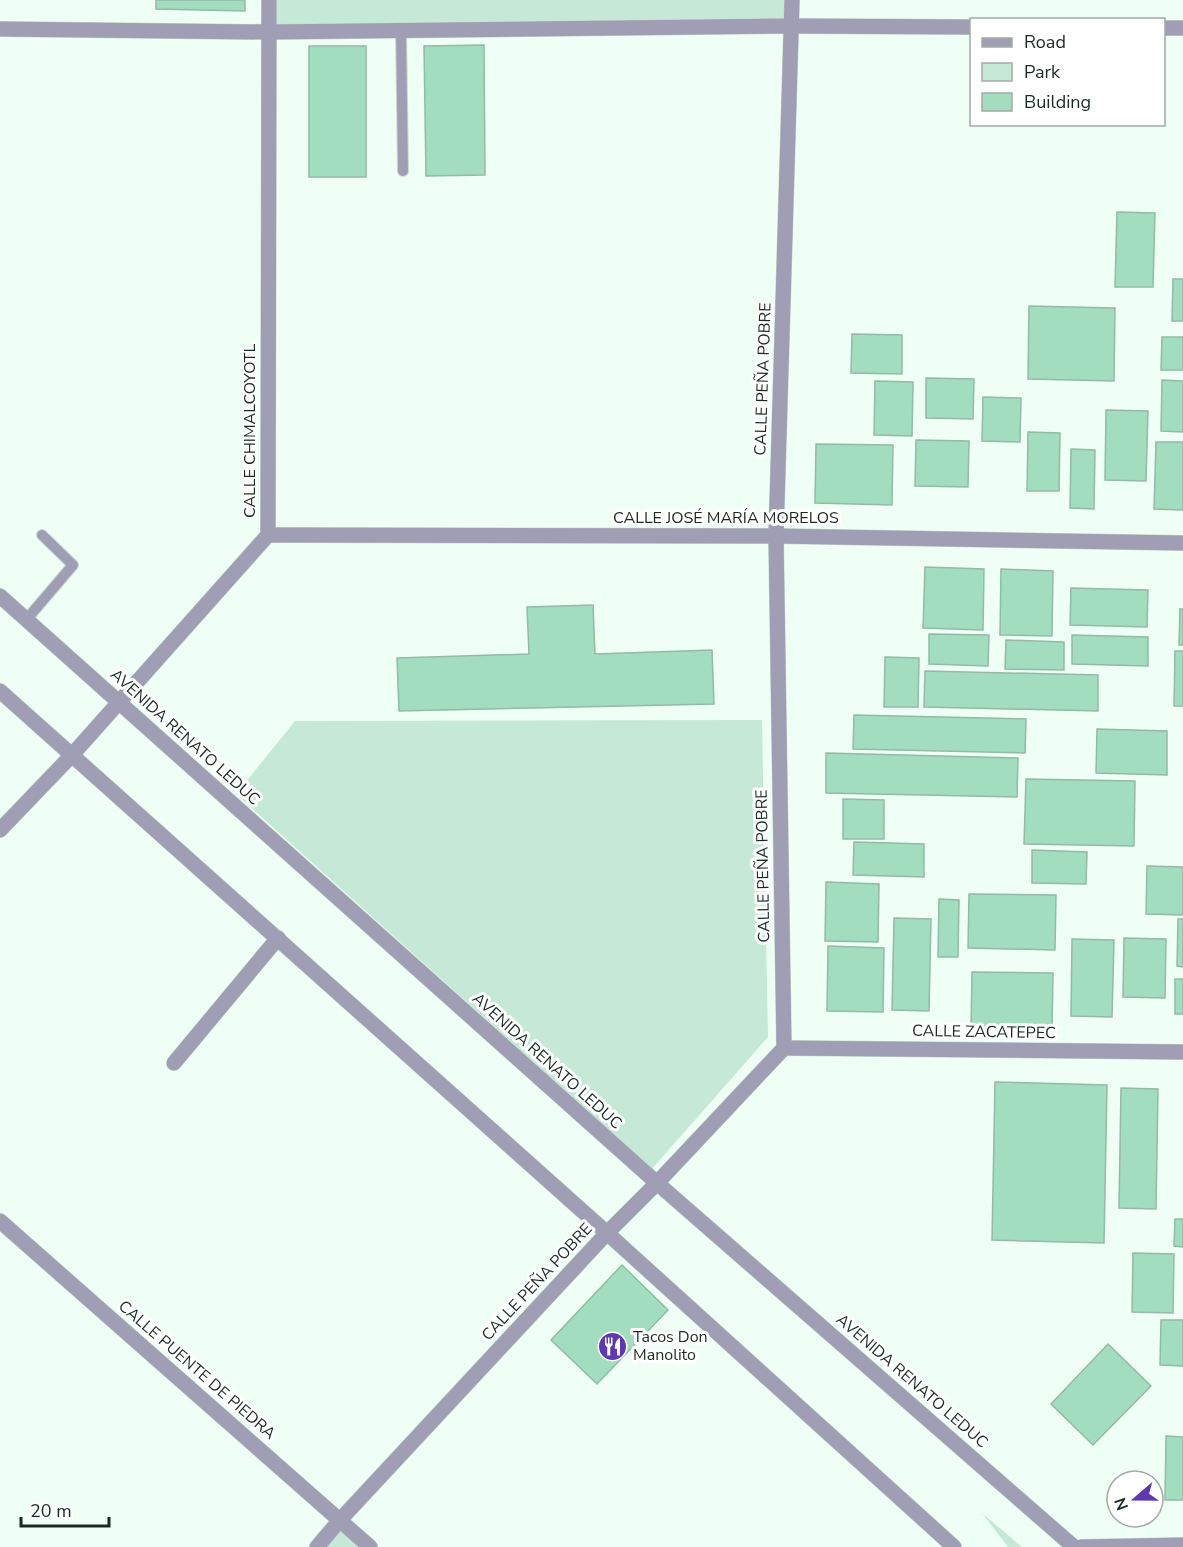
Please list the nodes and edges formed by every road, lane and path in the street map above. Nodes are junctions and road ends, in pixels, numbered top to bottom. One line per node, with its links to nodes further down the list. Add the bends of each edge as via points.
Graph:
1 (269, 0): 9 (street, CALLE CHIMALCOYOTL)
2 (792, 0): 3 (street, CALLE PEÑA POBRE)
3 (791, 26): 4 (street); 8 (street); 13 (street, CALLE PEÑA POBRE)
4 (970, 27)
5 (1165, 28): 6 (street)
6 (1183, 28)
7 (0, 29): 9 (street)
8 (401, 31): 9 (street); 10 (lane)
9 (267, 32): 12 (street, CALLE CHIMALCOYOTL)
10 (403, 171)
11 (42, 535): 16 (lane, via 73,565)
12 (268, 535): 13 (street, CALLE JOSÉ MARÍA MORELOS); 18 (street, CALLE CHIMALCOYOTL)
13 (776, 536): 14 (street, CALLE JOSÉ MARÍA MORELOS); 22 (street, CALLE PEÑA POBRE)
14 (1183, 543)
15 (0, 596): 16 (street, AVENIDA RENATO LEDUC)
16 (26, 620): 18 (street, AVENIDA RENATO LEDUC)
17 (0, 691): 19 (street)
18 (119, 702): 19 (street, CALLE CHIMALCOYOTL); 25 (street, AVENIDA RENATO LEDUC)
19 (72, 755): 20 (street, CALLE CHIMALCOYOTL); 21 (street)
20 (0, 830)
21 (278, 938): 24 (street); 27 (street)
22 (784, 1048): 23 (street, CALLE ZACATEPEC); 25 (street, CALLE PEÑA POBRE)
23 (1183, 1052)
24 (174, 1063)
25 (657, 1183): 27 (street, CALLE PEÑA POBRE); 33 (street, AVENIDA RENATO LEDUC)
26 (0, 1221): 28 (street, CALLE PUENTE DE PIEDRA)
27 (607, 1233): 28 (street, CALLE PEÑA POBRE); 32 (street)
28 (340, 1520): 30 (street, CALLE PEÑA POBRE); 31 (street, CALLE PUENTE DE PIEDRA)
29 (1183, 1545): 34 (street)
30 (317, 1547)
31 (370, 1547)
32 (954, 1547)
33 (1074, 1547)
34 (1081, 1547)

